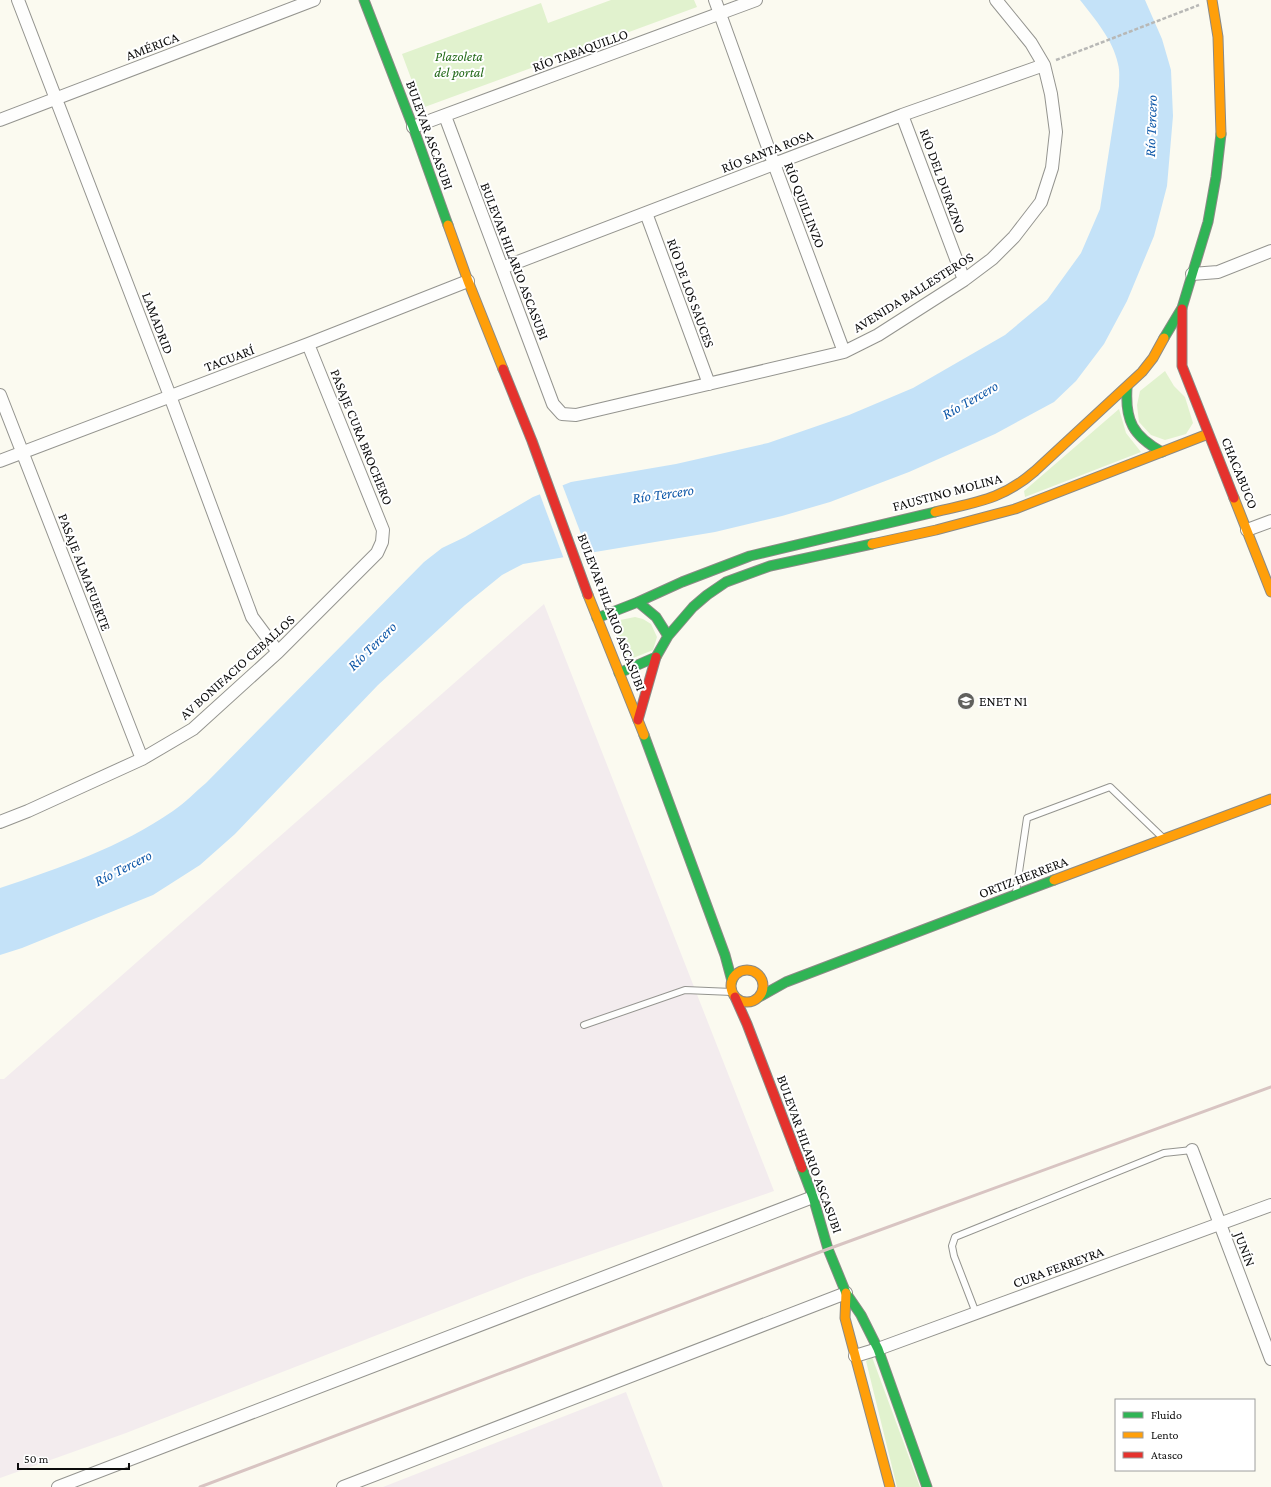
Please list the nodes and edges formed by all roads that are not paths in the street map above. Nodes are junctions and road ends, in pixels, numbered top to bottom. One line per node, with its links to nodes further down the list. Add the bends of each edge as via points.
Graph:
1 (18, 0): 10 (street, LAMADRID)
2 (314, 0): 10 (street, AMÉRICA)
3 (364, 0): 14 (main road, BULEVAR ASCASUBI)
4 (715, 0): 8 (street, RÍO QUILLINZO)
5 (756, 0): 8 (street, RÍO TABAQUILLO)
6 (996, 0): 9 (street, AVENIDA BALLESTEROS, via 1031,42)
7 (1208, 1): 19 (main road, via 1218,37 1221,131 1208,222)
8 (720, 14): 12 (street, RÍO TABAQUILLO); 15 (street, RÍO QUILLINZO)
9 (1044, 65): 11 (street, RÍO SANTA ROSA); 20 (street, AVENIDA BALLESTEROS, via 1052,94 1056,132 1052,168 1041,202 1014,237 992,259)
10 (56, 99): 13 (street, AMÉRICA); 28 (street, LAMADRID)
11 (902, 115): 15 (street, RÍO SANTA ROSA); 20 (street, RÍO DEL DURAZNO)
12 (445, 116): 14 (street, RÍO TABAQUILLO); 18 (street, BULEVAR HILARIO ASCASUBI)
13 (0, 120)
14 (413, 127): 21 (main road, BULEVAR ASCASUBI)
15 (774, 164): 16 (street, RÍO SANTA ROSA); 24 (street, RÍO QUILLINZO)
16 (646, 213): 18 (street, RÍO SANTA ROSA); 25 (street, RÍO DE LOS SAUCES)
17 (1271, 251): 19 (street, via 1218,272)
18 (502, 268): 29 (street, BULEVAR HILARIO ASCASUBI, via 553,404)
19 (1192, 274): 22 (main road)
20 (964, 280): 24 (street, AVENIDA BALLESTEROS, via 878,335)
21 (468, 281): 23 (street, TACUARÍ); 39 (main road, BULEVAR HILARIO ASCASUBI, via 532,441)
22 (1182, 308): 26 (main road, FAUSTINO MOLINA, via 1157,359); 30 (main road, CHACABUCO, via 1178,365)
23 (308, 344): 28 (street, TACUARÍ); 36 (street, PASAJE CURA BROCHERO, via 383,530)
24 (844, 352): 25 (street, AVENIDA BALLESTEROS)
25 (709, 384): 29 (street, AVENIDA BALLESTEROS, via 576,415)
26 (1127, 388): 31 (main road, via 1126,403 1133,429 1150,446); 38 (main road, FAUSTINO MOLINA, via 1036,471 1008,492 989,499 750,556)
27 (0, 395): 32 (street, PASAJE ALMAFUERTE)
28 (170, 396): 32 (street, TACUARÍ); 41 (street, LAMADRID, via 252,618)
29 (562, 414)
30 (1208, 434): 31 (main road); 35 (main road, CHACABUCO)
31 (1162, 452): 40 (main road, via 1015,509 929,532 770,566 726,582 693,607)
32 (22, 453): 33 (street, TACUARÍ); 45 (street, PASAJE ALMAFUERTE)
33 (0, 461)
34 (1271, 521): 35 (street)
35 (1247, 530): 37 (main road, CHACABUCO)
36 (382, 542): 41 (street, AV BONIFACIO CEBALLOS, via 377,553)
37 (1271, 592)
38 (638, 602): 39 (main road, FAUSTINO MOLINA); 40 (main road, via 655,616)
39 (597, 618): 43 (main road, BULEVAR HILARIO ASCASUBI)
40 (668, 636): 42 (main road)
41 (278, 652): 45 (street, AV BONIFACIO CEBALLOS, via 192,729)
42 (656, 657): 43 (main road); 44 (main road)
43 (619, 673): 44 (main road, BULEVAR HILARIO ASCASUBI)
44 (638, 720): 50 (main road, BULEVAR HILARIO ASCASUBI)
45 (142, 759): 47 (street, AV BONIFACIO CEBALLOS)
46 (1271, 799): 48 (main road, ORTIZ HERRERA)
47 (0, 822)
48 (1164, 839): 49 (main road, ORTIZ HERRERA); 49 (lane, via 1110,787 1027,818)
49 (1016, 894): 54 (main road, ORTIZ HERRERA)
50 (725, 955): 51 (main road); 53 (main road, BULEVAR HILARIO ASCASUBI)
51 (744, 970): 52 (main road); 53 (main road)
52 (760, 976): 54 (main road); 56 (main road, via 764,987)
53 (732, 981): 55 (main road)
54 (786, 982): 56 (main road, ORTIZ HERRERA)
55 (733, 994): 57 (main road, via 744,1002); 58 (main road, BULEVAR HILARIO ASCASUBI); 59 (lane, via 685,990)
56 (759, 997): 57 (main road)
57 (750, 1002): 58 (main road)
58 (747, 1024): 61 (main road, BULEVAR HILARIO ASCASUBI)
59 (584, 1025)
60 (1192, 1150): 63 (street, JUNÍN); 65 (lane, via 1164,1152 955,1237 952,1246 954,1256)
61 (813, 1197): 64 (main road, BULEVAR HILARIO ASCASUBI, via 828,1249); 69 (street)
62 (1271, 1205): 63 (street, CURA FERREYRA)
63 (1220, 1224): 65 (street, CURA FERREYRA); 68 (street, JUNÍN)
64 (846, 1293): 66 (main road, BULEVAR HILARIO ASCASUBI); 67 (main road, BULEVAR HILARIO ASCASUBI, via 845,1318); 70 (street)
65 (976, 1313): 66 (street, CURA FERREYRA)
66 (878, 1349): 67 (street, CURA FERREYRA); 72 (main road, BULEVAR HILARIO ASCASUBI)
67 (854, 1356): 71 (main road, BULEVAR HILARIO ASCASUBI)
68 (1271, 1359)
69 (58, 1487)
70 (343, 1487)
71 (890, 1487)
72 (927, 1487)

